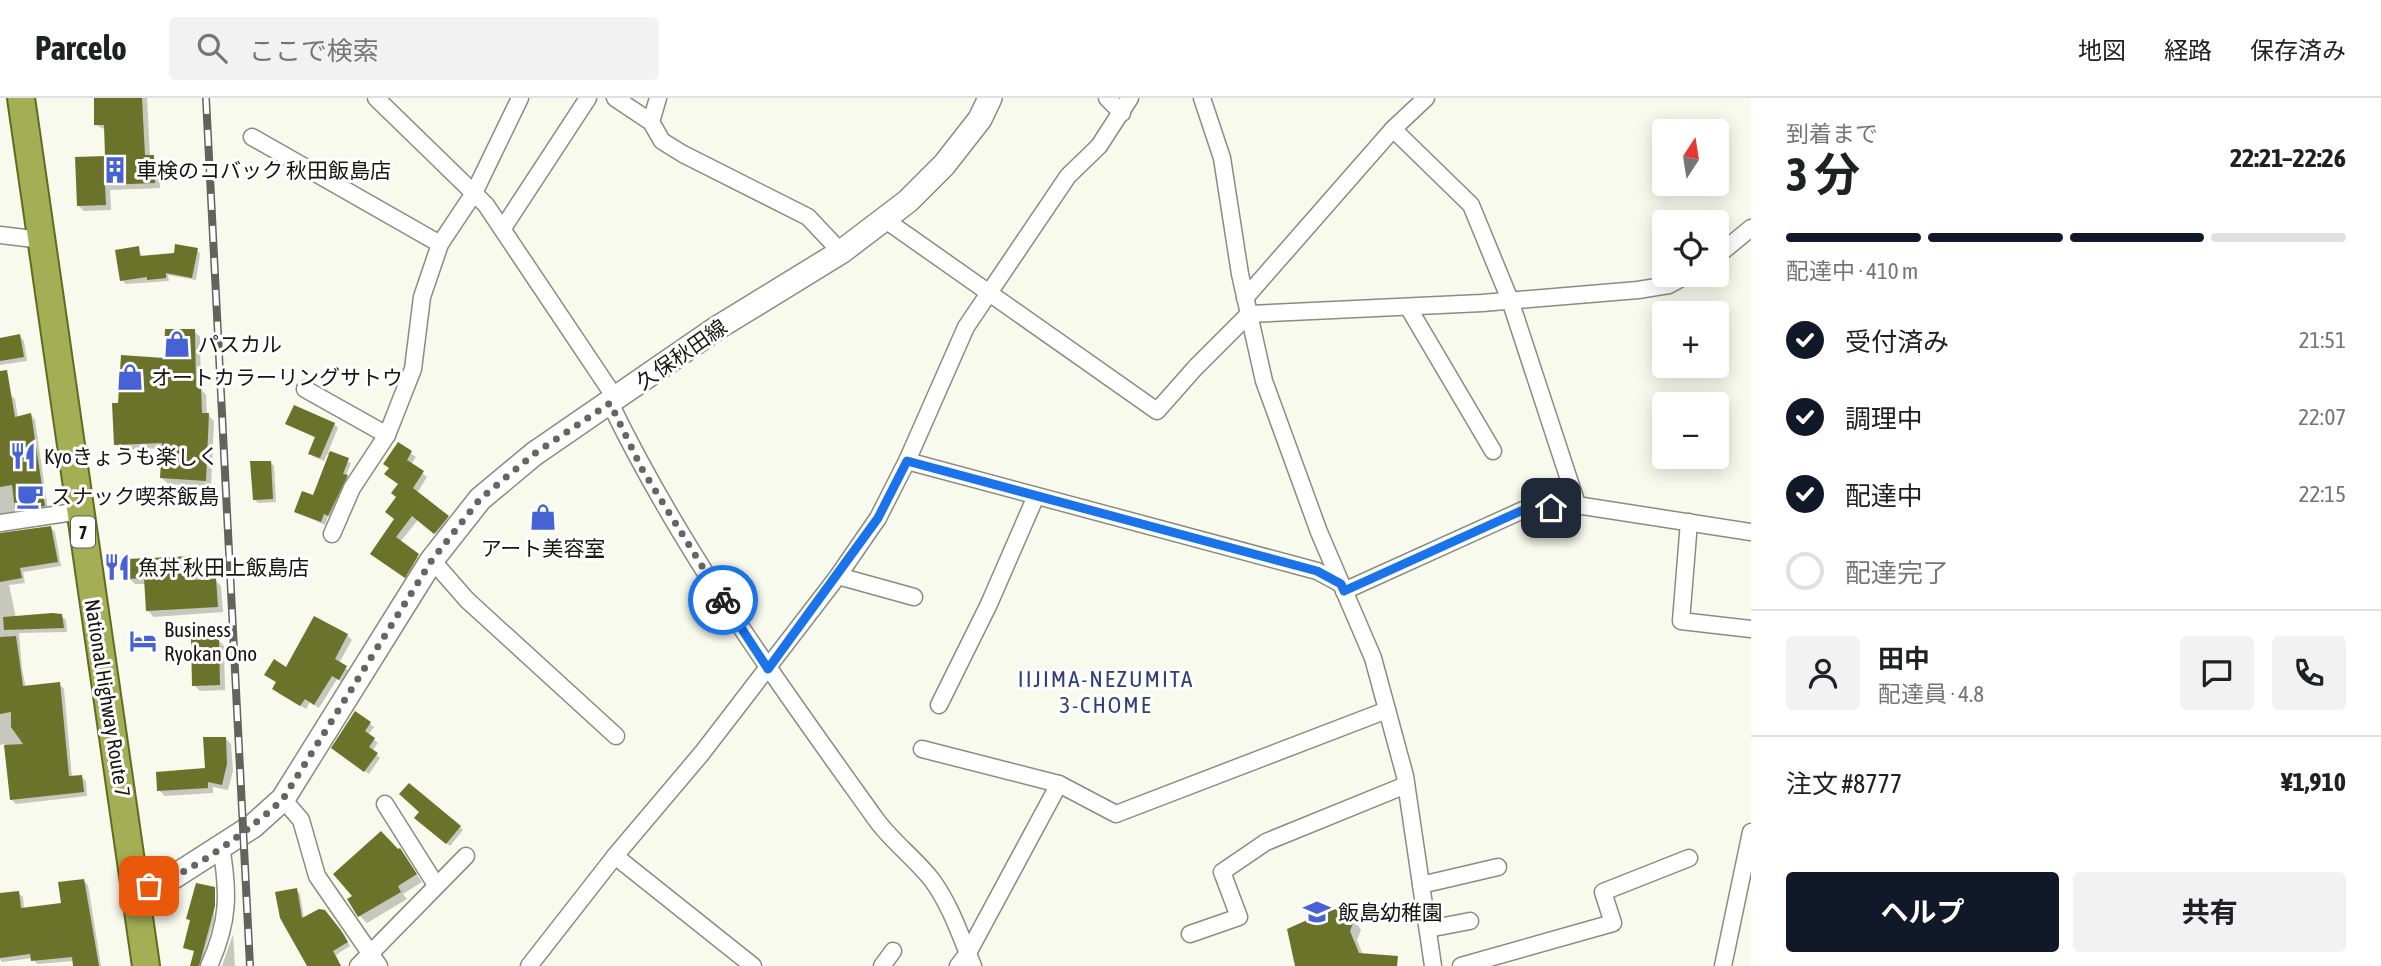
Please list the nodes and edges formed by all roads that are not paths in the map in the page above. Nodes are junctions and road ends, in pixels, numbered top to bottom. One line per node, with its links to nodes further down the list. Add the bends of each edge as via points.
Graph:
1 (21, 98): 21 (highway, National Highway Route 7 / 7)
2 (376, 98): 16 (street)
3 (520, 98): 16 (street)
4 (588, 98): 18 (street)
5 (615, 98): 13 (street)
6 (658, 98): 13 (street)
7 (990, 98): 17 (main road, 久保秋田線, via 980,119 944,165)
8 (1107, 98): 12 (street)
9 (1130, 98): 12 (street)
10 (1202, 98): 27 (street, via 1222,158)
11 (1426, 98): 14 (street)
12 (1122, 113): 26 (street, via 1100,146 1068,176)
13 (651, 122): 24 (street, via 662,141 683,154 808,217)
14 (1393, 129): 27 (street); 28 (street, via 1471,205)
15 (252, 137): 22 (street)
16 (474, 193): 18 (street); 22 (street)
17 (884, 219): 24 (main road, 久保秋田線); 26 (street)
18 (503, 228): 32 (street)
19 (1751, 228): 23 (street)
20 (0, 235): 21 (street)
21 (42, 240): 38 (highway, National Highway Route 7 / 7)
22 (440, 244): 33 (street, via 422,297 413,369)
23 (1729, 246)
24 (841, 252): 32 (main road, 久保秋田線, via 717,328)
25 (1657, 287): 28 (street)
26 (988, 294): 30 (street, via 1157,411); 35 (street, via 966,327)
27 (1245, 298): 30 (street)
28 (1510, 300): 29 (street); 37 (street)
29 (1408, 307): 30 (street); 34 (street)
30 (1249, 314): 45 (street, via 1264,381)
31 (305, 389): 33 (street)
32 (613, 401): 43 (main road, 久保秋田線, via 534,454 480,499); 48 (street, via 642,469)
33 (387, 435): 42 (street, via 352,488)
34 (1493, 451)
35 (907, 461): 36 (street); 44 (street, via 878,518)
36 (1037, 496): 45 (street, via 1317,571); 49 (street)
37 (1578, 507): 39 (street); 45 (street, via 1523,510)
38 (80, 511): 40 (street); 65 (highway, National Highway Route 7 / 7)
39 (1689, 522): 41 (street); 47 (street, via 1681,621)
40 (0, 523)
41 (1751, 532)
42 (332, 534)
43 (432, 560): 51 (street, via 467,600); 55 (main road, 久保秋田線)
44 (838, 576): 46 (street); 48 (street)
45 (1342, 588): 50 (street, via 1373,658)
46 (914, 597)
47 (1751, 629)
48 (768, 669): 60 (street); 71 (street, via 877,821 932,880)
49 (939, 705)
50 (1387, 710): 53 (street, via 1116,814); 54 (street)
51 (616, 736)
52 (922, 749): 53 (street)
53 (1059, 784): 71 (street)
54 (1406, 785): 64 (street); 68 (street, via 1266,842 1222,872 1239,917)
55 (283, 799): 58 (main road, 久保秋田線); 70 (street, via 301,820 317,876)
56 (385, 804): 63 (street)
57 (1751, 832): 80 (street)
58 (221, 846): 65 (main road, 久保秋田線, via 165,882); 73 (street, via 228,902)
59 (466, 856): 63 (street)
60 (615, 856): 75 (street); 76 (street)
61 (1689, 858): 79 (street, via 1603,892 1613,923)
62 (1498, 867): 64 (street)
63 (436, 885): 70 (street)
64 (1421, 885): 67 (street)
65 (134, 889): 72 (highway, National Highway Route 7 / 7)
66 (1470, 921): 67 (street)
67 (1427, 929): 78 (street)
68 (1190, 934)
69 (893, 951): 77 (street)
70 (375, 960): 74 (street)
71 (966, 962)
72 (146, 966)
73 (209, 966)
74 (358, 966)
75 (529, 966)
76 (752, 966)
77 (882, 966)
78 (1433, 966)
79 (1461, 966)
80 (1723, 966)

